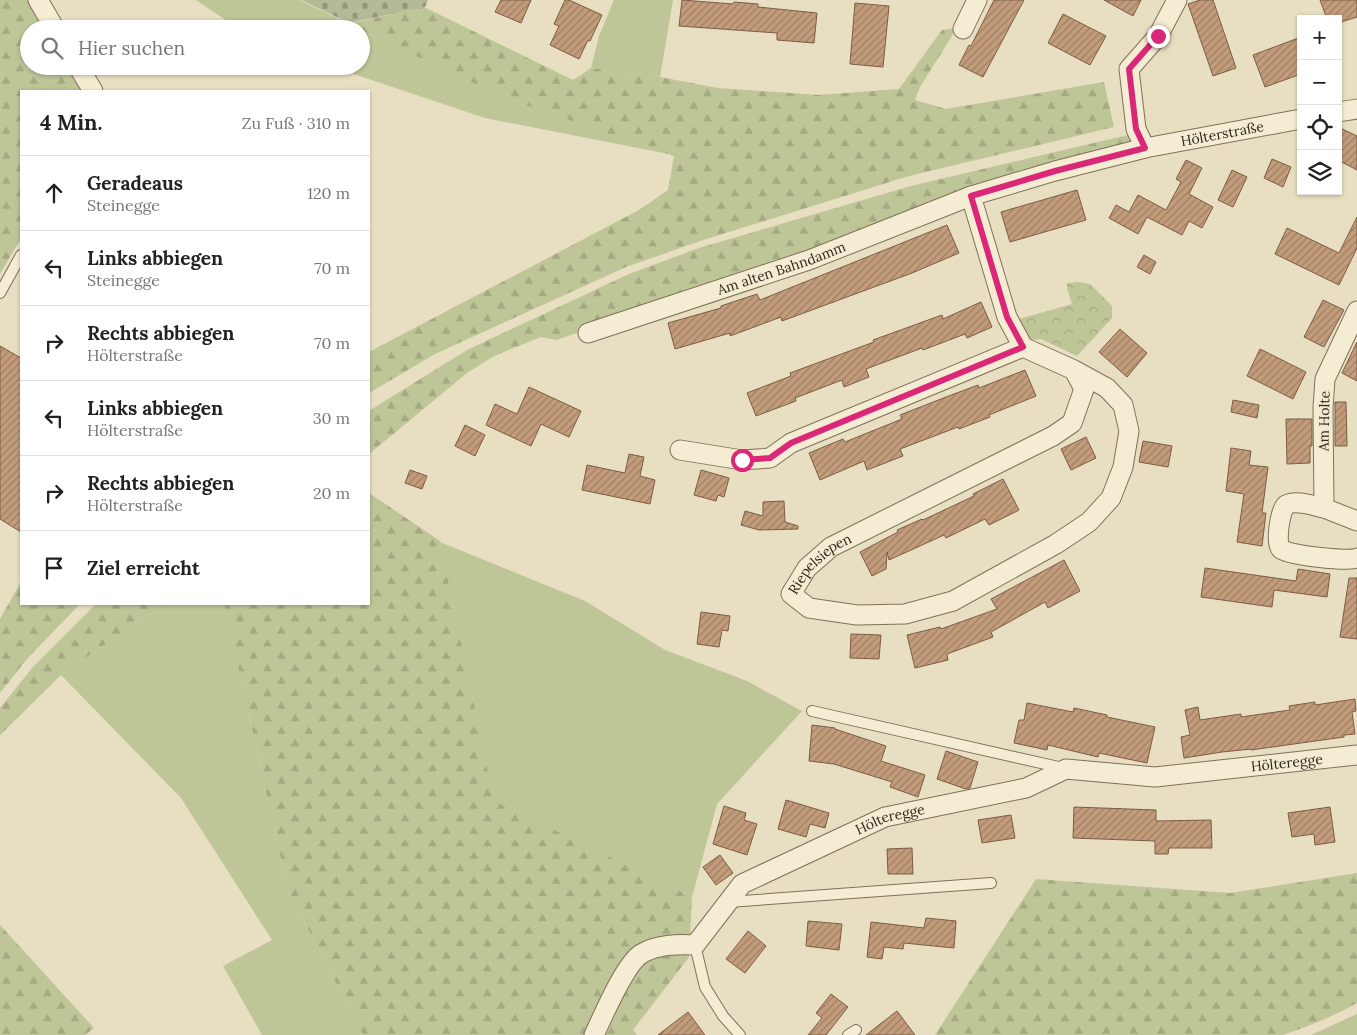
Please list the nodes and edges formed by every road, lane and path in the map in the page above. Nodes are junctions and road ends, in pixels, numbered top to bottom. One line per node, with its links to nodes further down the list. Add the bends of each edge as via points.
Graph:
1 (38, 0): 4 (street)
2 (977, 0): 5 (street)
3 (1177, 0): 11 (street, via 1158,36 1129,69 1136,129)
4 (50, 20)
5 (963, 29)
6 (83, 75): 7 (street)
7 (92, 90)
8 (1357, 109): 9 (street)
9 (1342, 111)
10 (1297, 120): 11 (street, Hölterstraße)
11 (1145, 148): 12 (street, Hölterstraße)
12 (971, 196): 16 (street, Am alten Bahndamm, via 809,260); 17 (street, via 1007,317)
13 (20, 257): 14 (lane)
14 (0, 293)
15 (1357, 311): 20 (street, Am Holte, via 1324,379)
16 (588, 333)
17 (1023, 347): 18 (street, Riepelsiepen); 19 (street, via 791,443 770,458 742,460)
18 (1074, 370): 18 (street, Riepelsiepen, via 1084,389 1072,423 1053,436 831,546 808,568 791,594 809,608 857,615 905,614 953,601 1089,522 1110,498 1123,467 1129,432 1123,405 1107,388)
19 (680, 450)
20 (1324, 508): 21 (street); 22 (street, via 1298,503 1286,506 1282,510 1279,546 1286,553 1349,560)
21 (1357, 521)
22 (1357, 558)
23 (812, 711): 25 (lane, Hölteregge)
24 (1357, 755): 25 (street, Hölteregge, via 1155,777)
25 (1066, 769): 27 (street, Hölteregge, via 1026,788 885,817 742,884)
26 (992, 883): 27 (lane)
27 (727, 902): 28 (street, Hölteregge)
28 (695, 946): 29 (street, via 678,944 650,949 639,955 627,970); 30 (lane, via 705,987 723,1016)
29 (594, 1035)
30 (740, 1035)

